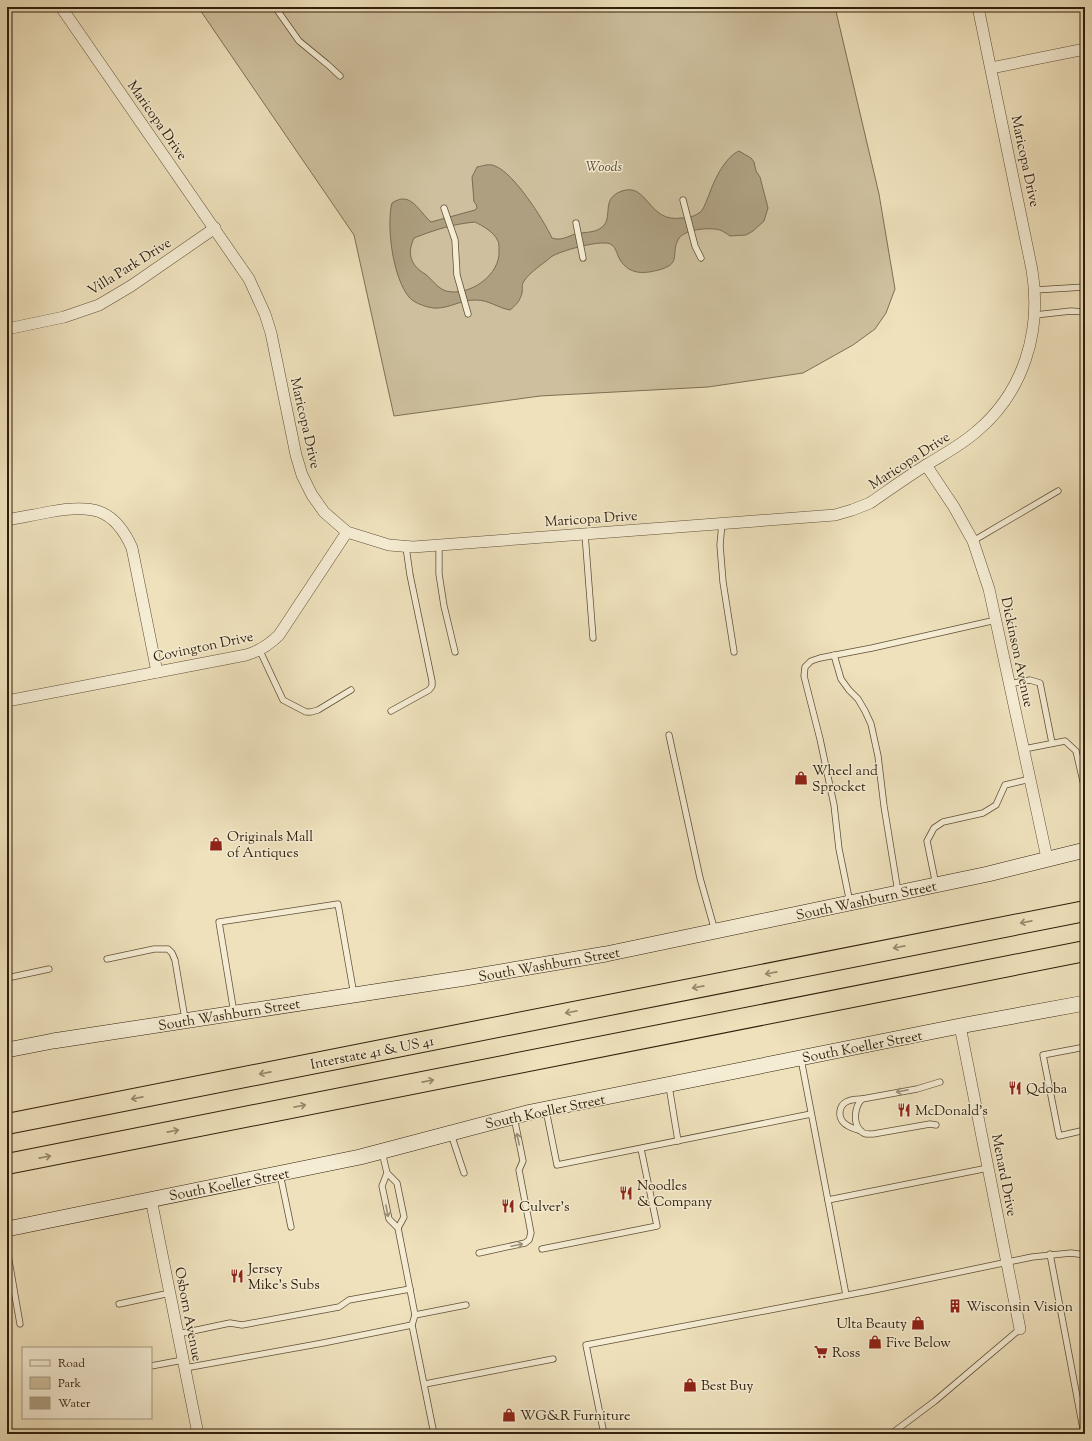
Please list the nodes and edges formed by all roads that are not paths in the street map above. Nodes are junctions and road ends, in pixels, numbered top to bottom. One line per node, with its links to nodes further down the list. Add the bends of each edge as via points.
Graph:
1 (61, 7): 10 (street, Maricopa Drive)
2 (274, 7): 6 (lane, via 299,41)
3 (978, 7): 5 (street, Maricopa Drive)
4 (1085, 49): 5 (street)
5 (991, 68): 14 (street, Maricopa Drive)
6 (340, 76)
7 (683, 200): 12 (lane)
8 (444, 208): 16 (lane, via 455,240 457,275)
9 (576, 223): 11 (lane)
10 (215, 228): 18 (street, Villa Park Drive, via 99,305 64,317); 23 (street, Maricopa Drive, via 249,279 265,314 302,476 324,512)
11 (583, 258)
12 (702, 258)
13 (1085, 287): 14 (lane)
14 (1035, 290): 17 (street, Maricopa Drive)
15 (1085, 312): 17 (lane)
16 (468, 314)
17 (1035, 315): 19 (street, Maricopa Drive, via 1026,358 1014,386 1002,404 966,441)
18 (7, 329)
19 (926, 465): 22 (street, Maricopa Drive, via 870,503 852,510 835,514); 25 (street, Dickinson Avenue)
20 (1058, 491): 25 (lane)
21 (7, 520): 34 (street, via 81,508 95,510 109,517 120,527 132,548)
22 (722, 523): 24 (street, Maricopa Drive); 32 (lane, via 722,574)
23 (347, 532): 27 (street, Maricopa Drive, via 389,545); 30 (street, Covington Drive, via 279,635)
24 (585, 534): 26 (street, Maricopa Drive); 29 (lane)
25 (973, 541): 28 (street, Dickinson Avenue)
26 (439, 545): 27 (street, Maricopa Drive); 31 (lane, via 439,574)
27 (406, 547): 38 (lane, via 432,686)
28 (996, 620): 33 (lane); 35 (street, Dickinson Avenue)
29 (593, 638)
30 (260, 650): 34 (street, Covington Drive); 36 (lane, via 283,700 306,712 318,710)
31 (455, 652)
32 (734, 652)
33 (834, 655): 47 (lane, via 842,679 858,699 871,724); 48 (lane, via 811,661 805,667 804,676 834,805 839,849)
34 (157, 672): 37 (street, Covington Drive)
35 (1010, 684): 40 (lane, via 1030,680 1040,683); 41 (street, Dickinson Avenue)
36 (351, 690)
37 (7, 701)
38 (391, 711)
39 (669, 735): 52 (lane, via 700,878)
40 (1052, 743): 41 (lane); 43 (lane, via 1065,741 1076,751)
41 (1024, 749): 42 (street, Dickinson Avenue)
42 (1030, 779): 45 (street, Dickinson Avenue); 46 (lane, via 1005,785 996,804 983,813 943,822 934,828 927,841)
43 (1085, 790)
44 (1085, 850): 45 (street, South Washburn Street)
45 (1047, 858): 46 (street, South Washburn Street)
46 (936, 885): 47 (street, South Washburn Street)
47 (898, 893): 48 (street, South Washburn Street)
48 (850, 903): 52 (street, South Washburn Street)
49 (1085, 906): 51 (highway)
50 (1085, 911): 51 (highway)
51 (1064, 915): 71 (highway, Interstate 41 & US 41, one-way to 71)
52 (715, 931): 57 (street, South Washburn Street, via 598,955)
53 (1085, 951): 79 (highway, one-way to 53)
54 (107, 959): 60 (lane, via 154,949 168,949 175,960)
55 (49, 969): 56 (lane)
56 (7, 978)
57 (354, 995): 59 (street, South Washburn Street); 59 (lane, via 338,904 234,919 219,922)
58 (1085, 1003): 61 (street, South Koeller Street)
59 (234, 1014): 60 (street, South Washburn Street)
60 (186, 1021): 63 (street, South Washburn Street)
61 (960, 1026): 64 (street, South Koeller Street); 80 (street, Menard Drive)
62 (1085, 1047): 73 (lane, via 1043,1055 1059,1136)
63 (7, 1050)
64 (801, 1059): 66 (street, South Koeller Street); 69 (lane)
65 (940, 1082): 67 (lane, one-way to 67)
66 (668, 1085): 68 (street, South Koeller Street); 76 (lane)
67 (862, 1099): 74 (lane, via 855,1113); 74 (lane, via 845,1102 840,1113 842,1121)
68 (546, 1109): 70 (street, South Koeller Street); 77 (lane, via 557,1165)
69 (811, 1114): 76 (lane); 85 (lane)
70 (514, 1117): 75 (street, South Koeller Street); 91 (lane, one-way to 70, via 525,1243 531,1237 519,1170 523,1161)
71 (7, 1124)
72 (936, 1125): 74 (lane, via 873,1134)
73 (1085, 1130)
74 (861, 1132)
75 (451, 1133): 78 (street, South Koeller Street); 82 (lane)
76 (678, 1141): 77 (lane)
77 (641, 1149): 90 (lane, via 657,1226)
78 (382, 1152): 81 (lane); 83 (street, South Koeller Street)
79 (7, 1164)
80 (988, 1168): 85 (lane); 94 (street, Menard Drive)
81 (387, 1173): 88 (lane, one-way to 88, via 382,1186 389,1219); 88 (lane, via 397,1183 404,1217)
82 (464, 1173)
83 (280, 1174): 84 (street, South Koeller Street); 86 (lane)
84 (151, 1199): 87 (street, South Koeller Street); 96 (street, Osborn Avenue)
85 (828, 1200): 97 (lane)
86 (291, 1226)
87 (7, 1228)
88 (398, 1228): 95 (lane)
89 (7, 1249): 101 (lane)
90 (542, 1249)
91 (479, 1253)
92 (1050, 1254): 93 (lane); 94 (lane); 113 (lane)
93 (1085, 1255)
94 (1007, 1262): 97 (lane); 103 (street, Menard Drive)
95 (410, 1289): 100 (lane); 104 (lane, via 349,1300 339,1307 242,1325 230,1323)
96 (170, 1293): 98 (lane); 104 (street, Osborn Avenue)
97 (846, 1295): 111 (lane, via 586,1345)
98 (118, 1304)
99 (466, 1305): 100 (lane)
100 (415, 1315): 102 (lane)
101 (20, 1324)
102 (412, 1325): 106 (lane, via 324,1343); 108 (lane)
103 (1020, 1329): 112 (lane, via 936,1401)
104 (178, 1334): 106 (street, Osborn Avenue)
105 (553, 1359): 108 (lane)
106 (184, 1364): 107 (lane); 109 (street, Osborn Avenue)
107 (152, 1366)
108 (424, 1384): 110 (lane)
109 (198, 1434)
110 (434, 1434)
111 (604, 1434)
112 (890, 1434)
113 (1084, 1434)

